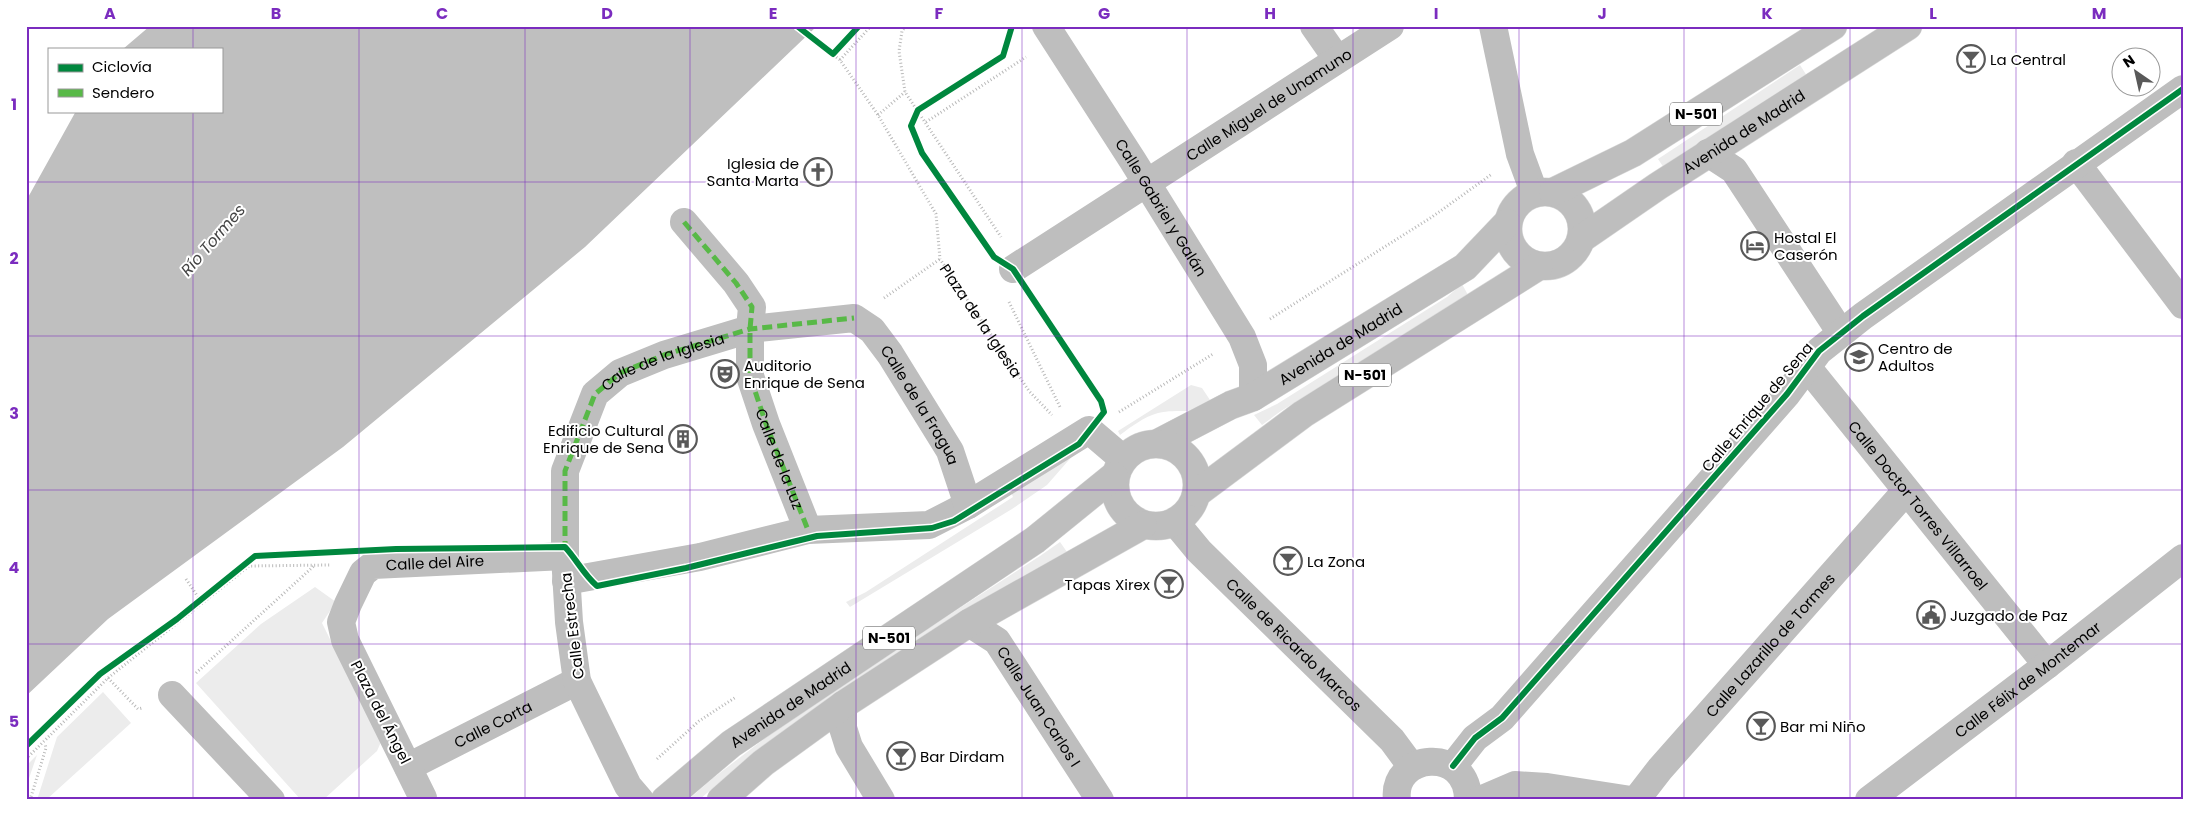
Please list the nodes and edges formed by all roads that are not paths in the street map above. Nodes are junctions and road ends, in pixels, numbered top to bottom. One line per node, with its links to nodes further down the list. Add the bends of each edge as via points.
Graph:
1 (1314, 26): 7 (main road)
2 (1390, 26): 7 (main road, Calle Miguel de Unamuno)
3 (1492, 26): 12 (main road, via 1520,154)
4 (1833, 26): 12 (main road, N-501, via 1633,153)
5 (1908, 26): 9 (main road, Avenida de Madrid / N-501)
6 (1050, 32): 11 (main road, Calle Gabriel y Galán)
7 (1337, 59): 11 (main road, Calle Miguel de Unamuno)
8 (2183, 88): 10 (main road, Calle Enrique de Sena)
9 (1708, 153): 15 (main road, Avenida de Madrid / N-501); 20 (main road, via 1734,170)
10 (2076, 163): 18 (main road); 20 (main road, Calle Enrique de Sena)
11 (1146, 182): 17 (main road, Calle Miguel de Unamuno); 22 (main road, Calle Gabriel y Galán, via 1242,337 1253,365)
12 (1543, 192): 14 (main road, N-501, via 1516,204); 15 (main road, via 1571,201 1581,218)
13 (684, 222): 19 (main road, via 752,307)
14 (1508, 223): 16 (main road, via 1509,242 1521,258); 22 (main road, Avenida de Madrid / N-501, via 1465,267)
15 (1581, 239): 16 (main road, N-501, via 1576,251 1565,260 1552,266)
16 (1539, 266): 26 (main road, N-501, via 1303,414)
17 (1013, 270)
18 (2183, 304)
19 (750, 329): 27 (main road, Calle de la Fragua, via 854,318 872,330 950,451); 30 (main road, Calle de la Luz, via 750,376); 32 (main road, Calle de la Iglesia, via 664,355 620,373 595,394 565,471)
20 (1841, 333): 21 (main road, Calle Enrique de Sena, via 1819,352)
21 (1808, 368): 25 (main road, Calle Doctor Torres Villarroel); 40 (main road, Calle Enrique de Sena, via 1502,718 1476,738)
22 (1253, 397): 23 (main road, Avenida de Madrid / N-501)
23 (1158, 443): 24 (main road, N-501, via 1139,446); 26 (main road, via 1180,451 1194,469)
24 (1119, 467): 27 (main road, via 1082,434); 29 (main road, via 1115,497 1125,514); 45 (main road, Avenida de Madrid / N-501, via 1035,540 731,744)
25 (1906, 491): 35 (main road, Calle Doctor Torres Villarroel); 53 (main road, Calle Lazarillo de Tormes)
26 (1197, 493): 28 (main road, N-501, via 1190,510)
27 (968, 504): 30 (main road, Calle del Aire, via 929,525)
28 (1175, 522): 29 (main road, N-501, via 1160,527); 41 (main road, Calle de Ricardo Marcos, via 1199,551 1373,720)
29 (1143, 525): 34 (main road, Avenida de Madrid / N-501)
30 (808, 530): 32 (main road, Calle del Aire, via 700,558)
31 (2183, 558): 35 (main road, Calle Félix de Montemar)
32 (566, 569): 33 (main road, Calle del Aire, via 373,565 363,573); 36 (main road, Calle Estrecha)
33 (341, 622): 39 (main road, Plaza del Ángel, via 345,640)
34 (969, 623): 38 (main road, Avenida de Madrid / N-501); 48 (main road, Calle Juan Carlos I, via 997,641)
35 (2047, 665): 54 (main road, Calle Félix de Montemar)
36 (577, 681): 39 (main road, Calle Corta); 44 (main road, Calle Estrecha, via 628,786)
37 (172, 695): 43 (main road)
38 (843, 705): 46 (main road, Avenida de Madrid / N-501, via 763,763); 47 (main road, via 843,728 849,747)
39 (408, 766): 42 (main road, Plaza del Ángel)
40 (1453, 766): 41 (main road, via 1432,761); 50 (main road, via 1463,776)
41 (1412, 768): 49 (main road, via 1399,785)
42 (423, 799)
43 (272, 800)
44 (640, 800)
45 (665, 800)
46 (721, 800)
47 (882, 800)
48 (1100, 800)
49 (1397, 800)
50 (1468, 800)
51 (1480, 800): 52 (main road, via 1515,785)
52 (1630, 800)
53 (1636, 800)
54 (1869, 800)

